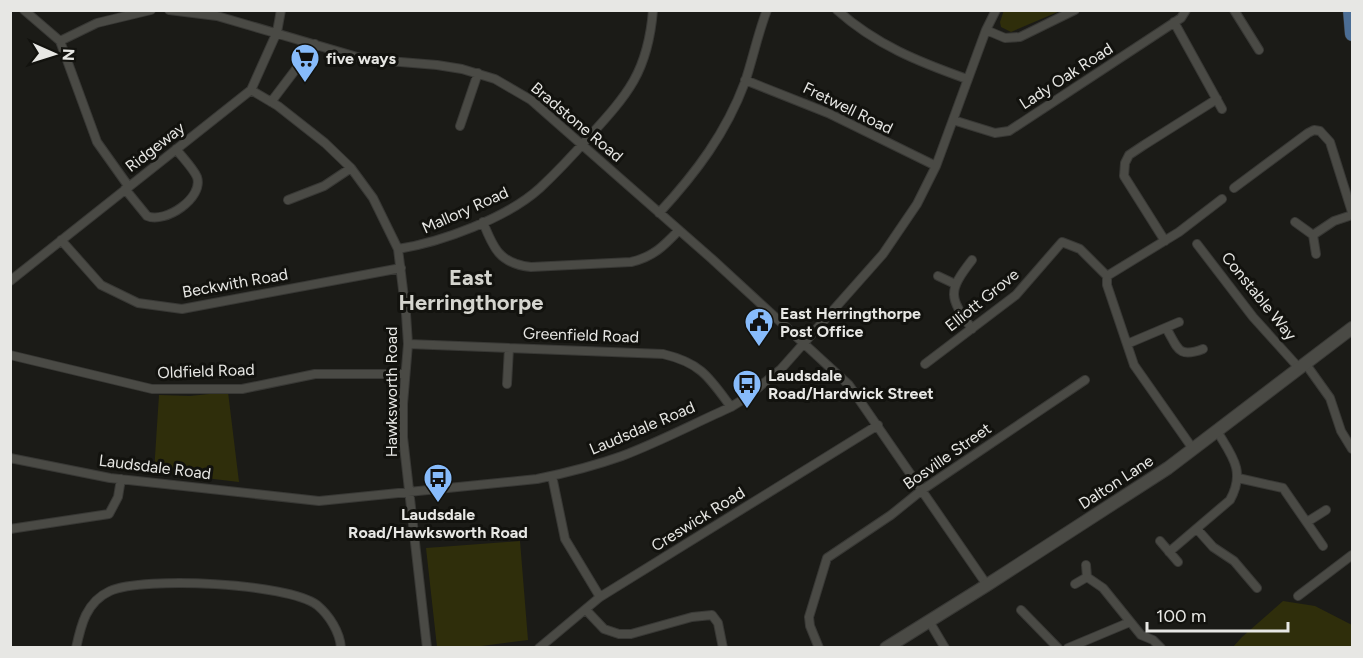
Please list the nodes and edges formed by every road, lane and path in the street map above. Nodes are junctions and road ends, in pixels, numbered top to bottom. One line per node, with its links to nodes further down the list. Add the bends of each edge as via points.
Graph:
1 (24, 10): 17 (street)
2 (152, 10): 17 (street, via 98,23)
3 (169, 10): 15 (street, Bradstone Road, via 217,16)
4 (281, 10): 15 (street, Ridgeway)
5 (653, 10): 29 (street, Mallory Road, via 651,37 639,71 621,102)
6 (767, 10): 22 (street)
7 (837, 10): 21 (street, via 876,40 923,64)
8 (996, 10): 14 (street, Laudsdale Road)
9 (1075, 10): 14 (street, via 1020,37 1005,38)
10 (1186, 10): 13 (street, Lady Oak Road)
11 (1234, 10): 19 (street)
12 (1350, 11): 16 (main road)
13 (1174, 22): 24 (street); 27 (street, Lady Oak Road, via 1009,131 994,134)
14 (986, 30): 21 (street, Laudsdale Road)
15 (277, 32): 18 (street, Bradstone Road); 23 (street, Ridgeway)
16 (1353, 34)
17 (60, 41): 33 (street, via 97,142)
18 (315, 44): 20 (street, Bradstone Road, via 364,59 437,64); 25 (street)
19 (1259, 50)
20 (478, 73): 28 (street); 29 (street, Bradstone Road, via 531,100)
21 (967, 79): 27 (street, Laudsdale Road)
22 (746, 80): 31 (street, Fretwell Road, via 828,113); 37 (street, via 731,117 704,162)
23 (251, 90): 25 (street, Hawksworth Road); 30 (street, Ridgeway)
24 (1218, 99): 26 (street); 44 (street, via 1129,155 1125,163 1124,176)
25 (271, 102): 32 (street, Hawksworth Road, via 326,143)
26 (1222, 109)
27 (953, 120): 31 (street, Laudsdale Road)
28 (460, 126)
29 (583, 144): 37 (street, Bradstone Road); 39 (street, Mallory Road, via 525,200)
30 (176, 149): 33 (street, Ridgeway); 33 (street, via 197,177 197,188 182,208 151,218)
31 (936, 166): 58 (street, Laudsdale Road, via 888,248)
32 (351, 168): 36 (street, via 324,186); 46 (street, Hawksworth Road, via 373,198)
33 (127, 188): 43 (street, Ridgeway)
34 (1234, 188): 38 (street, via 1308,133 1320,131 1330,142)
35 (1222, 198): 44 (street)
36 (288, 200)
37 (659, 213): 41 (street, Bradstone Road)
38 (1353, 213): 42 (street)
39 (483, 222): 41 (street, via 501,256 518,266 531,267 644,259 662,248); 46 (street, Mallory Road, via 427,244)
40 (1295, 222): 42 (street)
41 (679, 230): 58 (street, Bradstone Road)
42 (1313, 234): 47 (street)
43 (61, 240): 49 (street, Beckwith Road, via 101,285 138,303 182,309); 52 (street, Ridgeway)
44 (1165, 241): 51 (street)
45 (1197, 244): 65 (street, Constable Way, via 1253,317)
46 (398, 249): 49 (street, Hawksworth Road)
47 (1316, 254)
48 (972, 260): 53 (street)
49 (401, 268): 59 (street, Hawksworth Road)
50 (938, 276): 53 (street)
51 (1107, 276): 57 (street, Elliott Grove, via 1080,249 1062,243 1016,295); 60 (street)
52 (10, 281)
53 (955, 284): 57 (street, via 954,302)
54 (1179, 322): 55 (street)
55 (1166, 328): 60 (street); 62 (street, via 1185,354)
56 (1353, 328): 65 (street, Dalton Lane)
57 (972, 329): 64 (street, Elliott Grove)
58 (804, 342): 69 (street, Laudsdale Road, via 766,382); 70 (street, Bradstone Road, via 849,385)
59 (408, 344): 61 (street, Greenfield Road); 66 (street, Hawksworth Road)
60 (1127, 344): 72 (street, via 1134,365)
61 (509, 348): 68 (street); 69 (street, Greenfield Road, via 678,357 703,371)
62 (1203, 349)
63 (10, 355): 66 (street, Oldfield Road, via 152,389 242,388 315,374)
64 (925, 364)
65 (1302, 365): 71 (street, Dalton Lane); 73 (street, Constable Way, via 1330,398 1341,430)
66 (405, 374): 79 (street, Hawksworth Road, via 403,437)
67 (1085, 380): 78 (street, Bosville Street)
68 (507, 384)
69 (731, 407): 75 (street, Laudsdale Road, via 625,455)
70 (878, 425): 78 (street, Bradstone Road); 95 (street, Creswick Road)
71 (1217, 431): 72 (street, Dalton Lane); 76 (street, via 1235,460)
72 (1193, 449): 92 (street, Dalton Lane)
73 (1353, 449)
74 (10, 458): 77 (street, Laudsdale Road)
75 (552, 476): 79 (street, Laudsdale Road); 95 (street, via 565,538)
76 (1238, 478): 81 (street, via 1280,486); 83 (street, via 1230,500)
77 (121, 479): 79 (street, Laudsdale Road, via 319,501); 82 (street, via 109,514)
78 (922, 490): 92 (street, Bradstone Road); 105 (street, Bosville Street, via 827,558 809,617)
79 (408, 493): 102 (street, Hawksworth Road)
80 (1326, 510): 81 (street)
81 (1307, 522): 85 (street)
82 (10, 529)
83 (1197, 529): 86 (street); 93 (street, via 1213,547 1234,561)
84 (1160, 542): 86 (street)
85 (1323, 546)
86 (1169, 552): 88 (street)
87 (1353, 555): 94 (street)
88 (1178, 562)
89 (1086, 565): 90 (street)
90 (1087, 577): 91 (street); 99 (street, via 1103,588)
91 (1075, 584)
92 (987, 585): 98 (street, Dalton Lane)
93 (1257, 588)
94 (1298, 596)
95 (600, 597): 96 (street, Creswick Road)
96 (586, 610): 103 (street, Creswick Road); 104 (street, via 604,629 619,634 712,615 718,623)
97 (1021, 610): 108 (street)
98 (929, 621): 106 (street, Dalton Lane); 107 (street)
99 (1130, 622): 109 (street); 110 (street)
100 (76, 648): 101 (street, via 81,622 93,603 109,591 161,584 220,585 297,596 316,605 331,620)
101 (341, 648)
102 (427, 648)
103 (539, 648)
104 (723, 648)
105 (819, 648)
106 (886, 648)
107 (945, 648)
108 (1059, 648)
109 (1068, 648)
110 (1161, 648)

